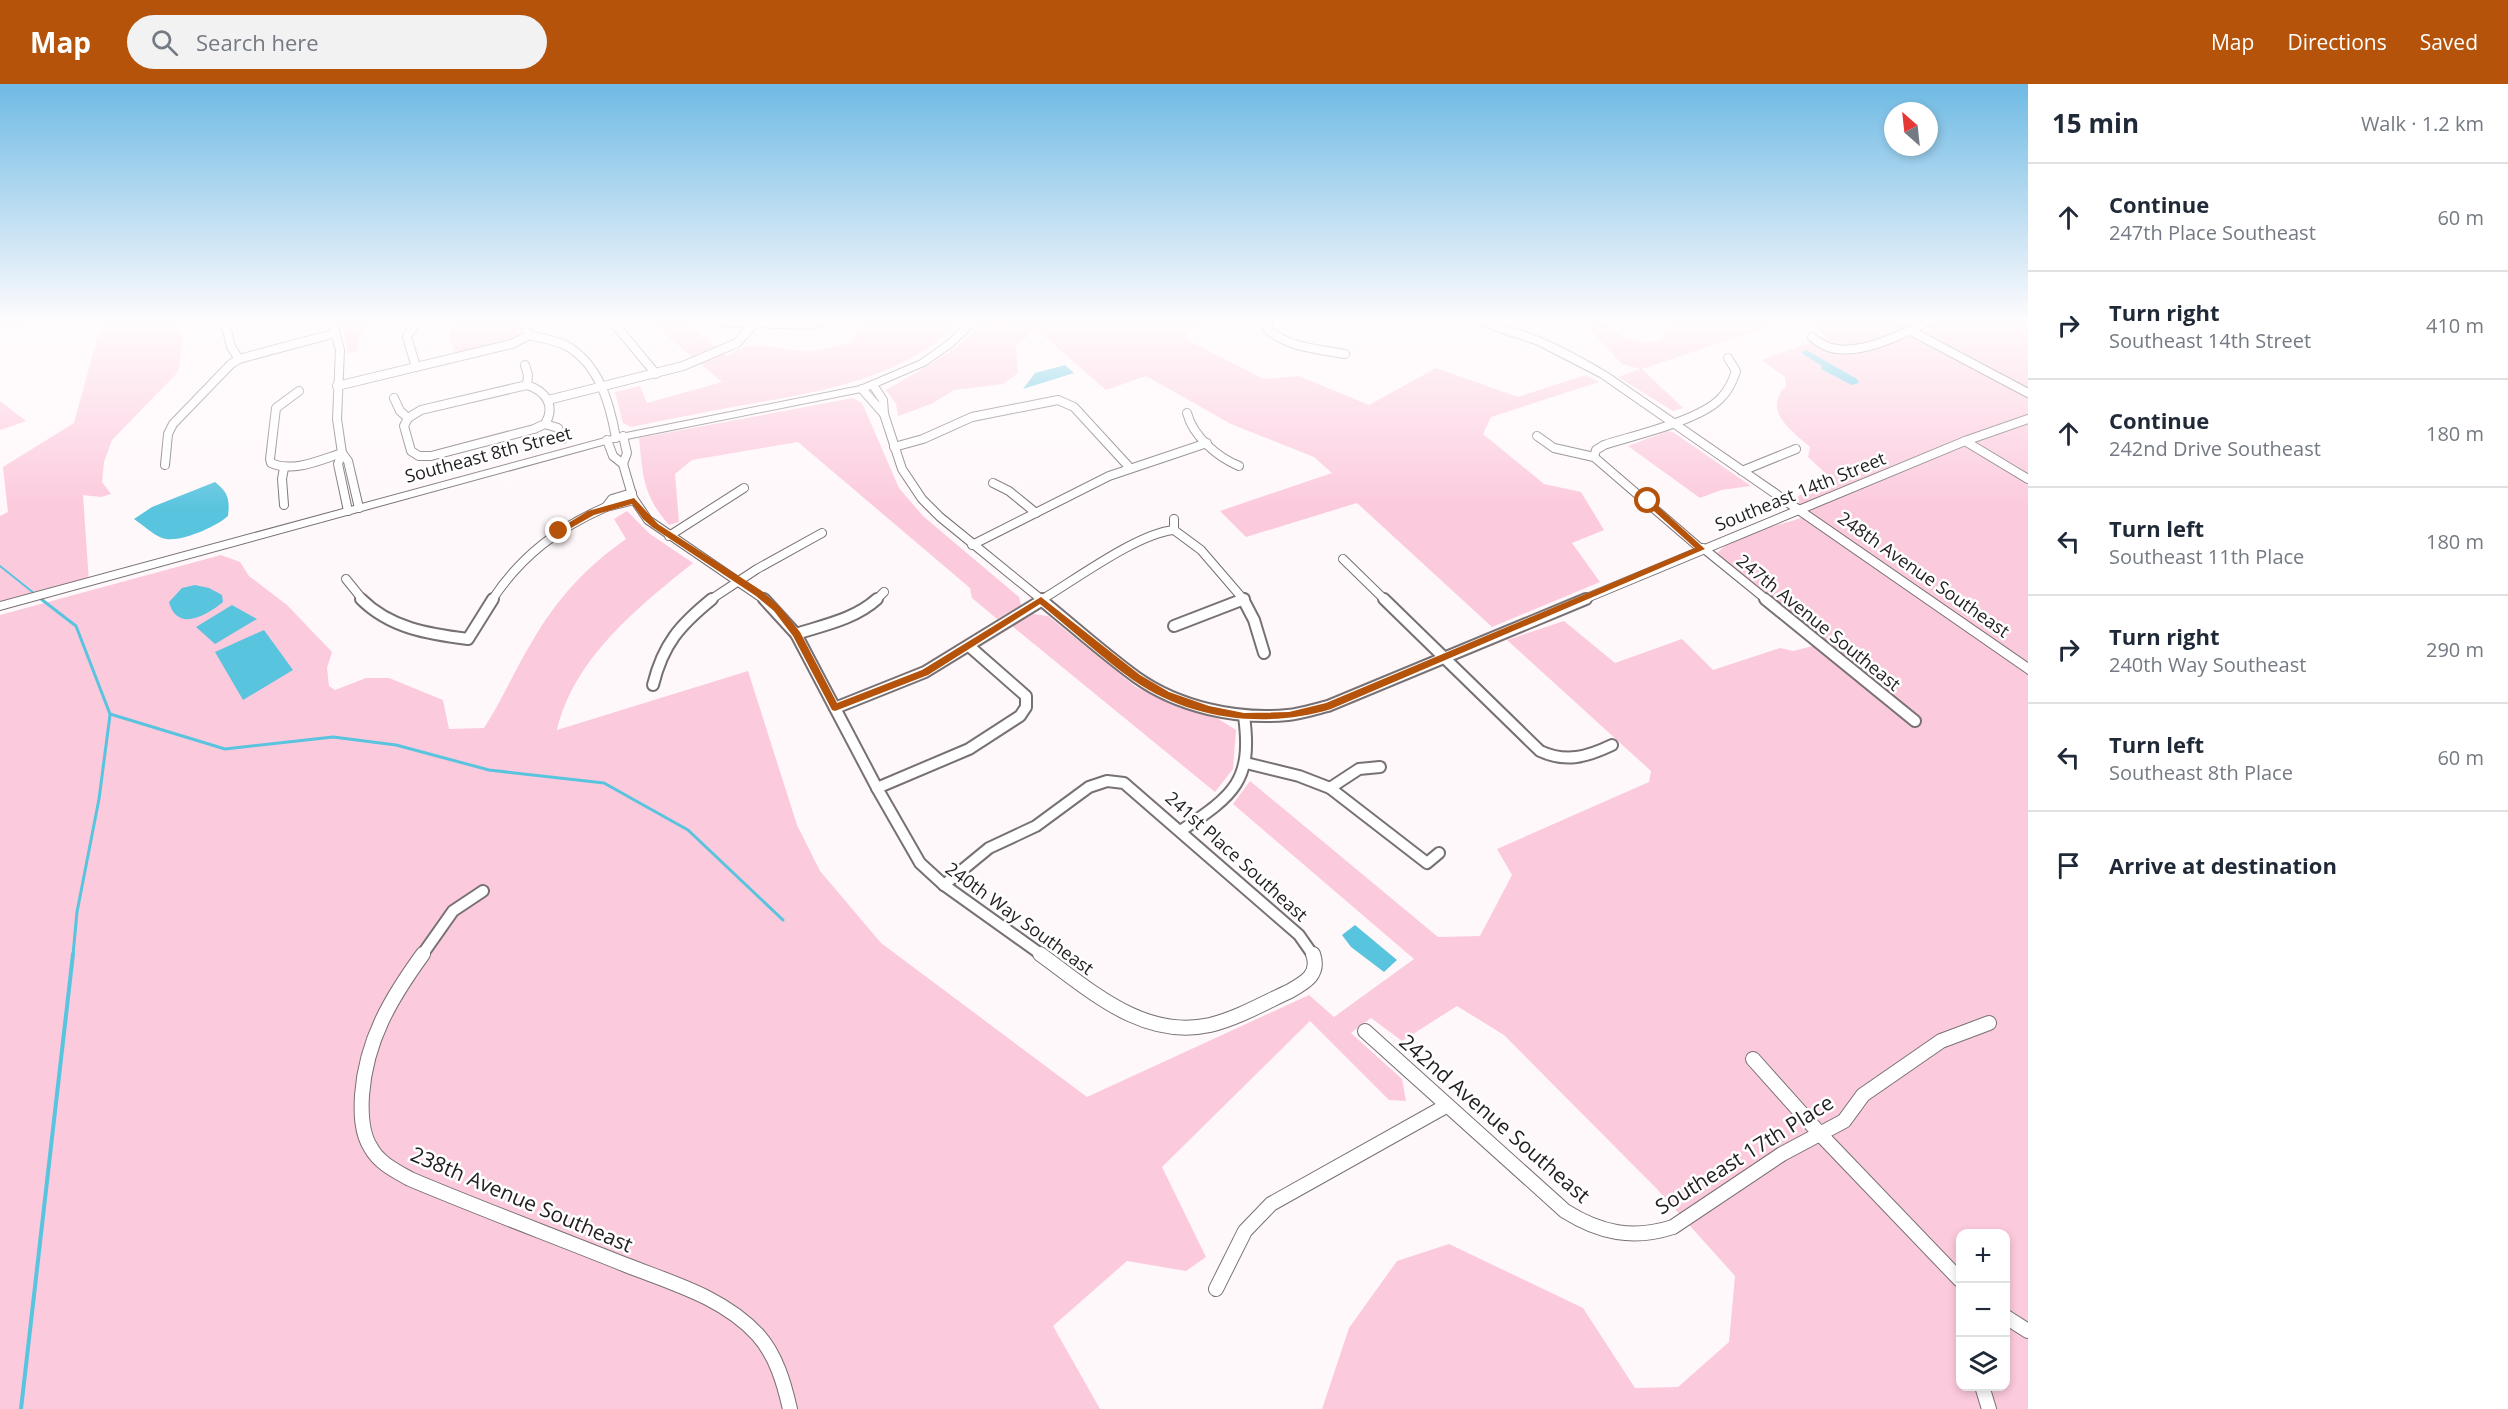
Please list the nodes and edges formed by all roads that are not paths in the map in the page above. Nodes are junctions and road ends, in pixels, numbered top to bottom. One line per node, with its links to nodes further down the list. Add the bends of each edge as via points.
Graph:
1 (210, 384): 32 (street, via 173,424)
2 (346, 384): 10 (street)
3 (598, 384): 11 (street, 240th Way Southeast)
4 (614, 384): 11 (street)
5 (1614, 384): 21 (street, 248th Avenue Southeast)
6 (1731, 384): 21 (street, via 1708,407)
7 (2011, 384): 14 (street)
8 (526, 385): 16 (street, via 539,388); 19 (street, via 421,410)
9 (873, 385): 12 (street, Southeast 8th Street); 18 (street, Southeast 14th Street, via 883,400)
10 (337, 386): 30 (street)
11 (600, 387): 16 (street); 24 (street, 240th Way Southeast)
12 (862, 389): 18 (street); 24 (street, Southeast 8th Street)
13 (299, 391): 35 (street, via 280,404 275,413 270,459 273,465)
14 (2028, 393)
15 (394, 398): 19 (street)
16 (548, 400): 22 (street, via 550,416)
17 (1187, 413): 27 (street, via 1189,423)
18 (884, 414): 28 (street, Southeast 14th Street)
19 (408, 418): 22 (street, via 404,426 411,451 419,456 438,455)
20 (2028, 419): 26 (street, Southeast 14th Street)
21 (1671, 422): 31 (street, via 1604,446 1596,450); 37 (street, 248th Avenue Southeast)
22 (545, 424): 25 (street, via 558,428)
23 (1536, 436): 31 (street, via 1554,448)
24 (615, 438): 33 (street, 240th Way Southeast, via 613,456); 33 (street, 240th Way Southeast, via 627,453); 43 (street, Southeast 8th Street)
25 (563, 439)
26 (1965, 441): 38 (street); 44 (street, Southeast 14th Street)
27 (1207, 443): 34 (street); 36 (street)
28 (894, 447): 36 (street, via 972,417 1051,400 1064,401); 48 (street, Southeast 14th Street, via 902,469 922,499)
29 (1796, 449): 37 (street)
30 (342, 453): 35 (street); 43 (street, via 338,464)
31 (1594, 457): 49 (street, 247th Avenue Southeast)
32 (165, 465)
33 (623, 465): 41 (street, 240th Way Southeast)
34 (1239, 466)
35 (284, 468): 42 (street)
36 (1130, 468): 45 (street)
37 (1742, 471): 44 (street, 248th Avenue Southeast)
38 (2028, 479)
39 (993, 483): 45 (street)
40 (744, 488): 47 (street)
41 (633, 497): 47 (street, 240th Way Southeast, via 645,517); 51 (street, via 612,499 606,507 559,531 525,558 499,587 468,639 437,636 393,624 363,603)
42 (284, 505)
43 (353, 510): 56 (street, Southeast 8th Street)
44 (1799, 510): 49 (street, Southeast 14th Street); 62 (street, 248th Avenue Southeast)
45 (1036, 513): 48 (street)
46 (822, 533): 52 (street)
47 (669, 536): 52 (street, 240th Way Southeast)
48 (972, 544): 55 (street, Southeast 14th Street)
49 (1702, 549): 61 (street, Southeast 14th Street); 66 (street, 247th Avenue Southeast)
50 (1342, 559): 61 (street)
51 (346, 579)
52 (738, 580): 58 (street, 240th Way Southeast, via 770,603); 63 (street, via 680,627 663,651)
53 (884, 592): 58 (street, via 865,610)
54 (1244, 599): 55 (street, via 1174,524 1136,542); 57 (street); 60 (street)
55 (1041, 600): 59 (street); 65 (street, Southeast 14th Street, via 1150,686 1188,703)
56 (0, 606)
57 (1174, 626)
58 (796, 634): 64 (street, 240th Way Southeast)
59 (969, 646): 64 (street, via 905,681); 70 (street, via 1020,690 1027,702 1020,716 969,749)
60 (1264, 653)
61 (1444, 657): 65 (street, Southeast 14th Street, via 1311,711 1289,716); 67 (street, via 1551,757 1579,759)
62 (2028, 669)
63 (652, 685)
64 (835, 708): 70 (street, 240th Way Southeast)
65 (1244, 716): 68 (street)
66 (1915, 721)
67 (1612, 745)
68 (1246, 763): 71 (street, via 1303,775); 72 (street, via 1230,792)
69 (1380, 767): 71 (street, via 1366,765 1353,770)
70 (877, 788): 74 (street, 240th Way Southeast, via 912,852)
71 (1330, 788): 73 (street, via 1427,863)
72 (1182, 830): 74 (street, 241st Place Southeast, via 1131,787 1107,781 1089,787 1036,826 989,848); 76 (street, 241st Place Southeast, via 1307,944 1316,963)
73 (1439, 853)
74 (944, 885): 76 (street, 240th Way Southeast, via 1114,1007 1141,1021 1173,1028 1219,1024)
75 (483, 891): 88 (street, 238th Avenue Southeast, via 446,918 378,1024 363,1074 365,1134 370,1148 385,1163 419,1182 566,1239 714,1303 759,1336 785,1384)
76 (1311, 980)
77 (1989, 1023): 81 (street, Southeast 17th Place, via 1941,1041 1917,1057 1863,1095 1844,1121)
78 (1365, 1031): 80 (street, 242nd Avenue Southeast)
79 (1753, 1059): 81 (street)
80 (1446, 1106): 82 (street, 242nd Avenue Southeast, via 1582,1223 1623,1236); 84 (street, via 1271,1204 1245,1231)
81 (1821, 1135): 82 (street, Southeast 17th Place, via 1782,1154 1673,1227); 83 (street)
82 (1638, 1236)
83 (1956, 1276)
84 (1216, 1289)
85 (2010, 1320): 86 (street)
86 (2028, 1331)
87 (1984, 1391): 89 (street)
88 (790, 1409)
89 (1989, 1409)

